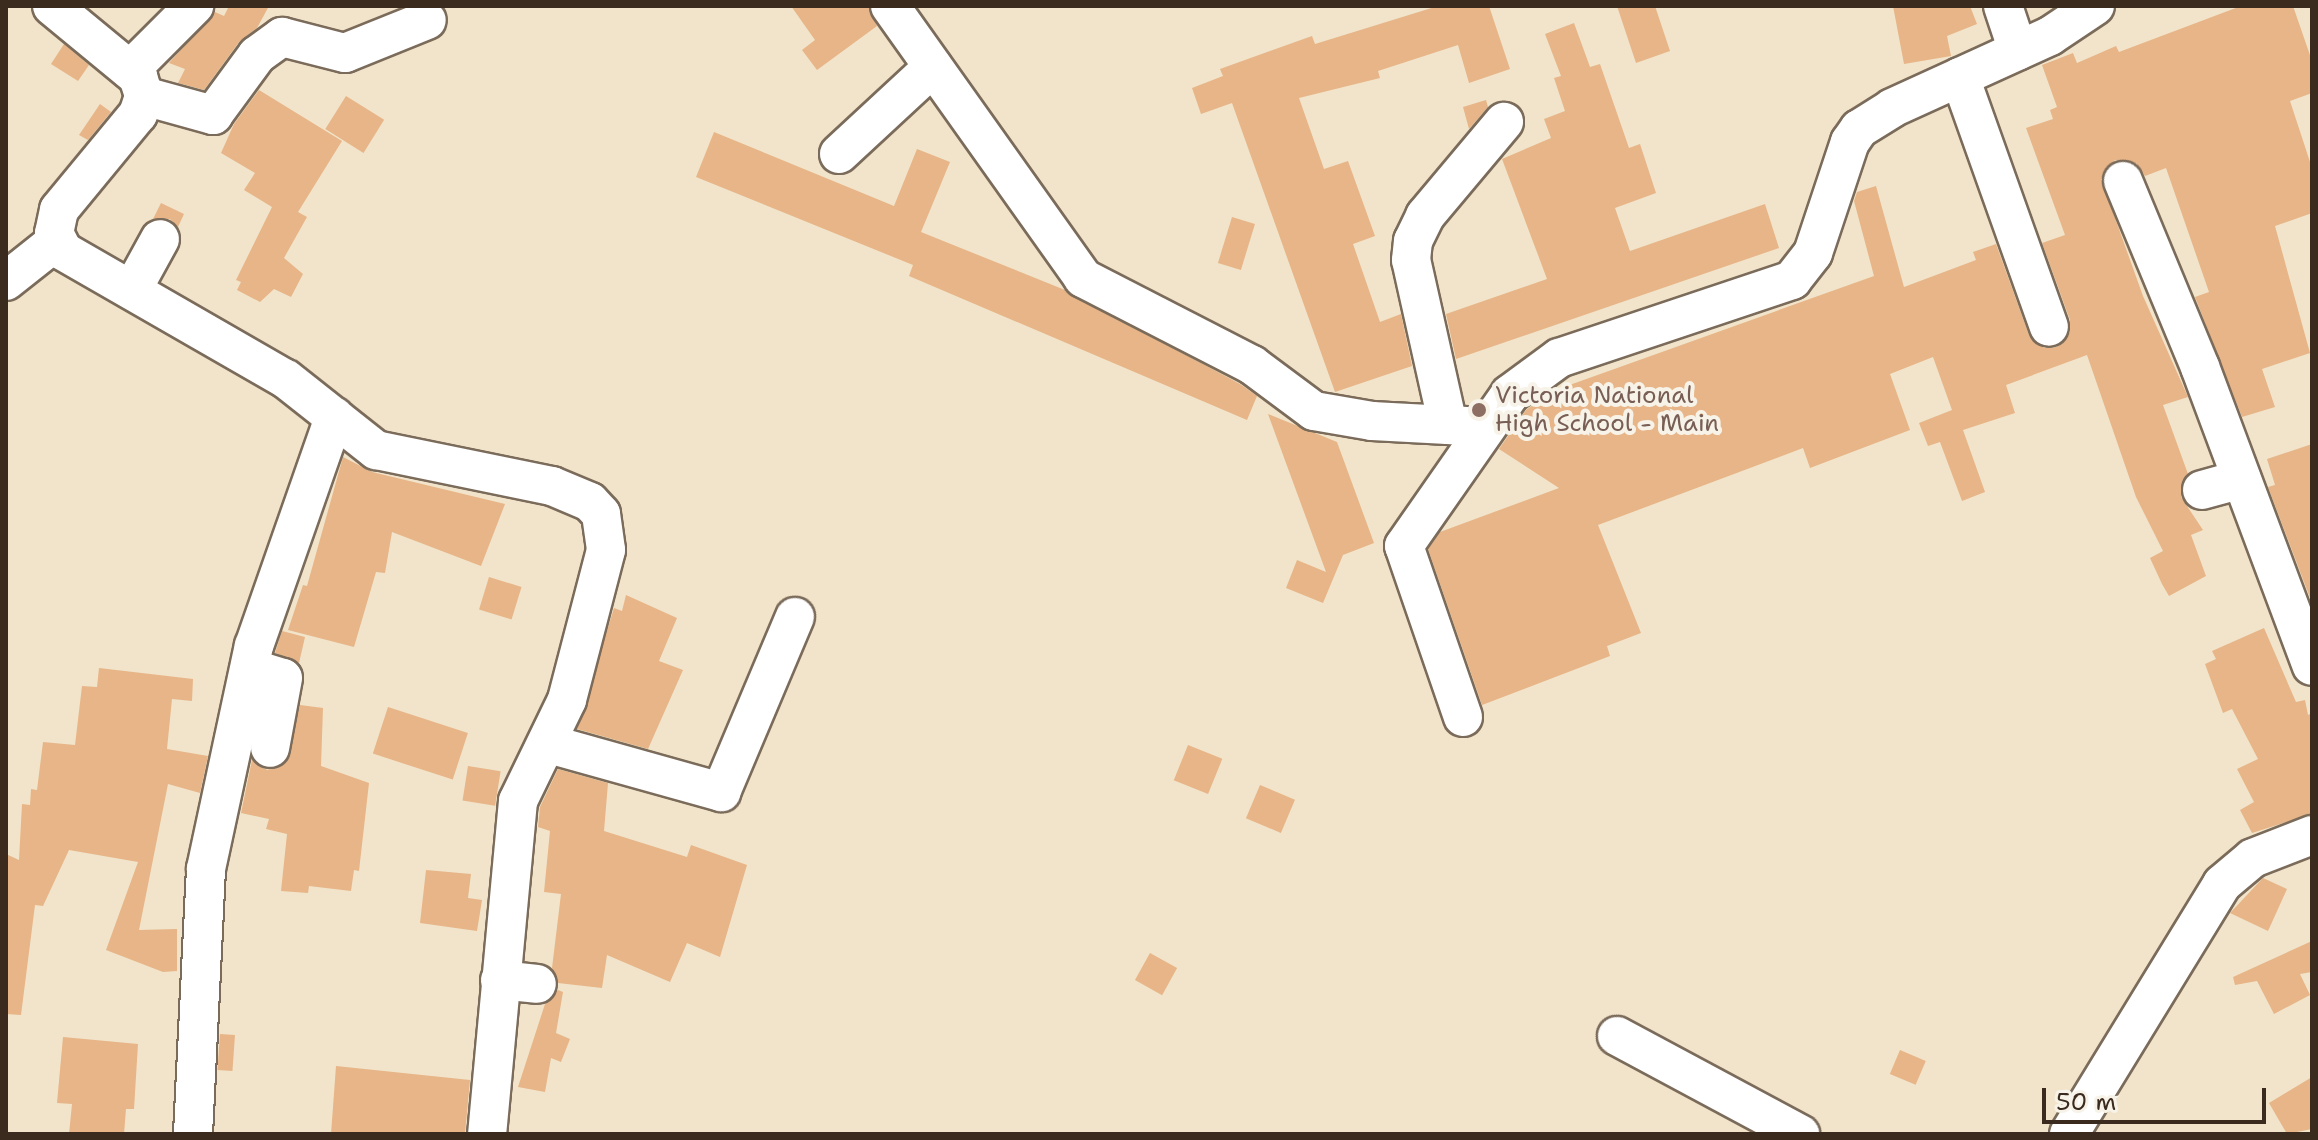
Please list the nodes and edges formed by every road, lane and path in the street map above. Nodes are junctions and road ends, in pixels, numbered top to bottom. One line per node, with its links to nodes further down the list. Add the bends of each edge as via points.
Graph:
1 (194, 6): 10 (street)
2 (890, 6): 8 (street)
3 (2003, 6): 7 (street)
4 (2095, 6): 7 (street)
5 (56, 7): 10 (street)
6 (427, 20): 10 (street, via 345,53 282,37 257,55 213,115 197,115)
7 (2018, 51): 9 (street)
8 (933, 67): 12 (street); 20 (street, via 1083,278 1252,365 1314,411 1372,421)
9 (1960, 77): 18 (street); 20 (street, via 1859,129 1813,253 1792,280 1559,358)
10 (137, 83): 15 (street, via 138,114 59,210)
11 (1504, 122): 20 (street, via 1425,216 1413,241 1411,260)
12 (839, 154)
13 (2123, 181): 21 (street)
14 (160, 239): 17 (street)
15 (55, 242): 16 (street); 17 (street)
16 (6, 281)
17 (132, 290): 19 (street, via 286,379)
18 (2049, 327)
19 (334, 417): 26 (street, via 268,599); 28 (street, via 353,435 394,457 552,486 590,502 601,514 606,550 567,700)
20 (1466, 426): 27 (street, via 1404,546)
21 (2242, 479): 22 (street); 23 (street)
22 (2202, 490)
23 (2302, 608): 25 (street)
24 (795, 617): 28 (street, via 721,792)
25 (2312, 666)
26 (250, 668): 29 (street, via 283,678); 32 (street, via 202,907)
27 (1463, 717)
28 (549, 744): 33 (street, via 518,801 519,982)
29 (270, 748)
30 (2312, 835): 35 (street, via 2253,858 2222,884)
31 (1617, 1036): 34 (street)
32 (193, 1134)
33 (487, 1134)
34 (1800, 1134)
35 (2069, 1134)

